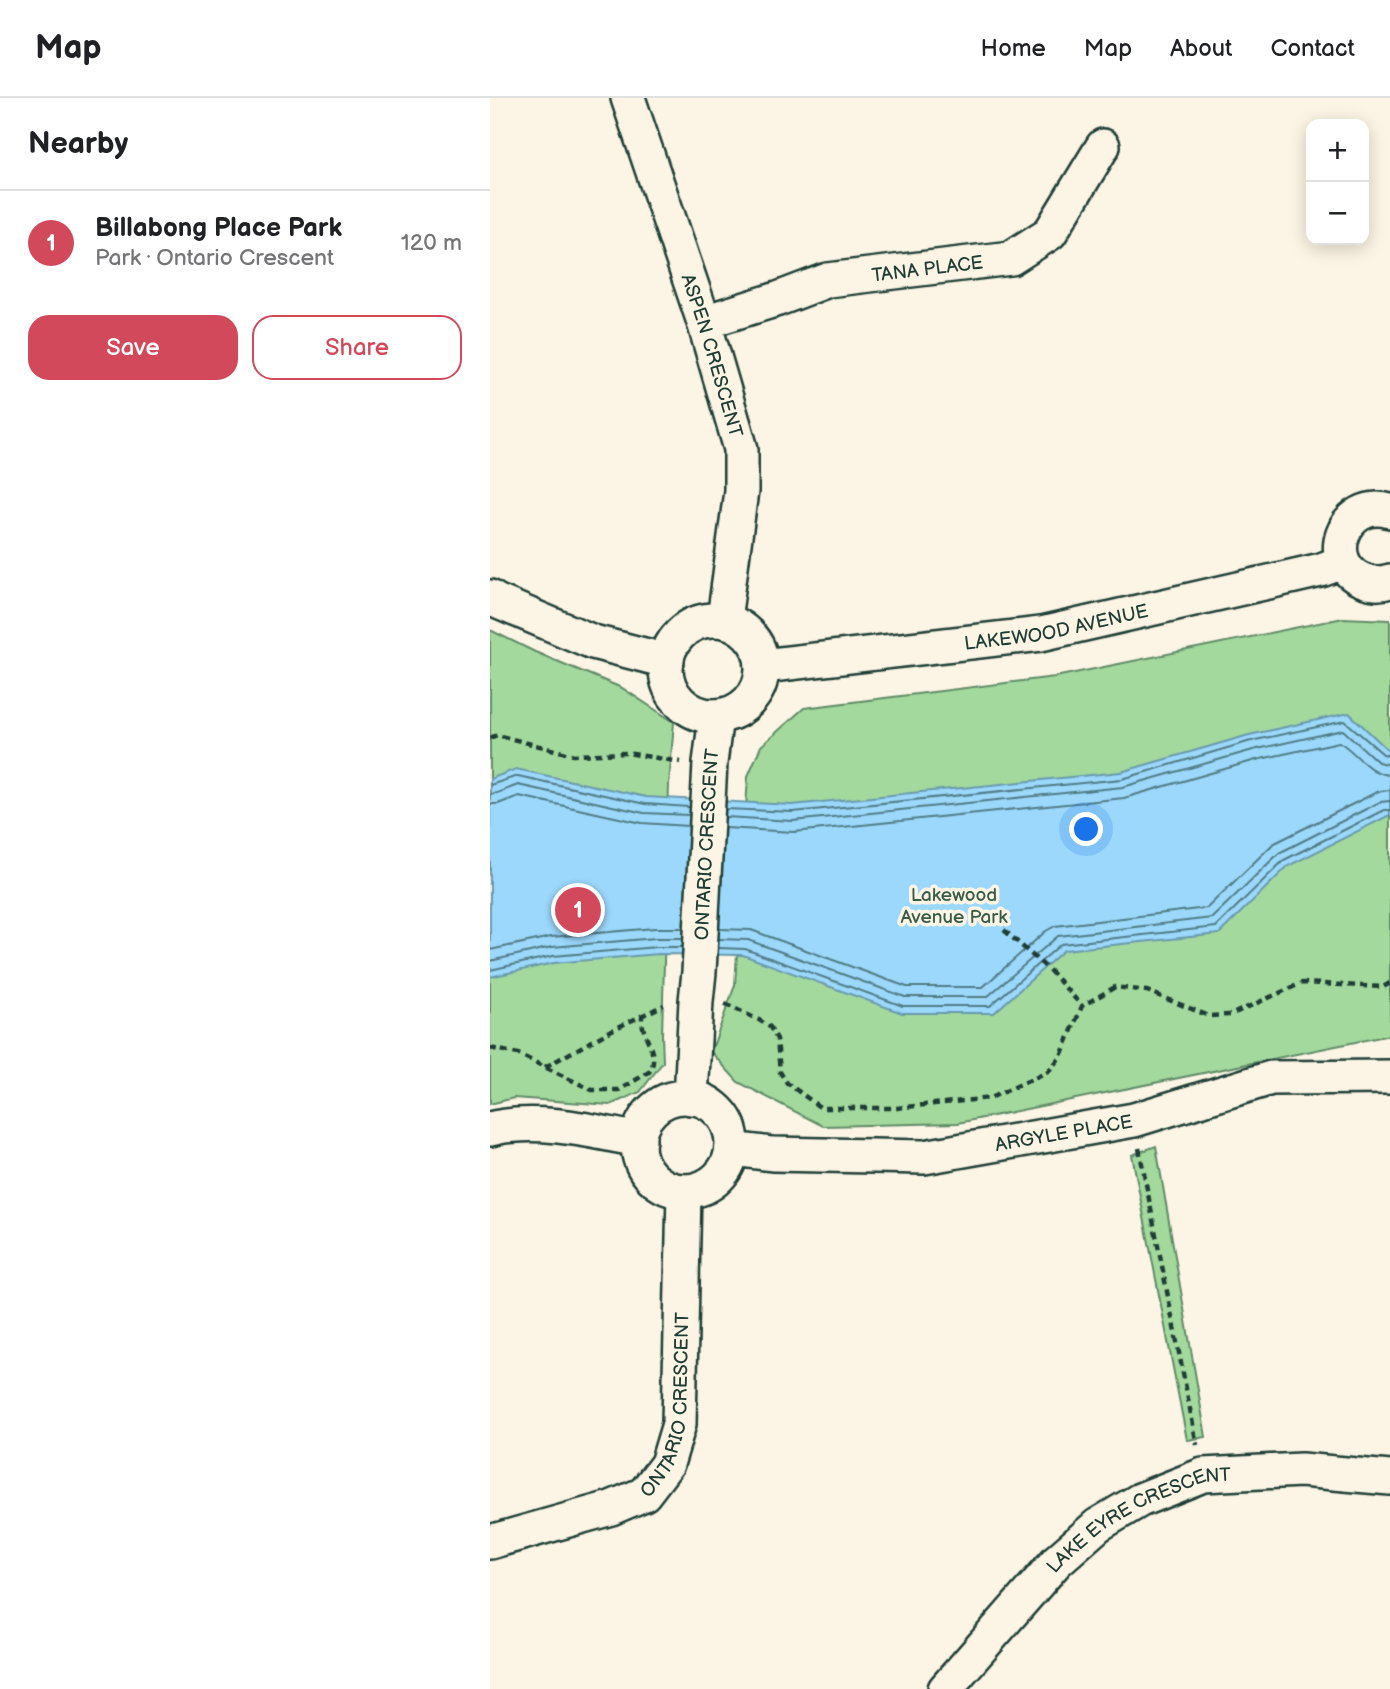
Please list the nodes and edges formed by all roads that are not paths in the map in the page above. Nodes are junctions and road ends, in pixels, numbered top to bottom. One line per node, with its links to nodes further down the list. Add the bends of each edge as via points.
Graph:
1 (628, 98): 3 (street, ASPEN CRESCENT)
2 (1102, 146): 3 (street, TANA PLACE, via 1050,233 1011,258 828,281)
3 (704, 322): 8 (street, ASPEN CRESCENT, via 741,449 741,491)
4 (1389, 507): 5 (street, via 1363,512 1345,527 1340,550)
5 (1343, 562): 6 (street, via 1361,580); 10 (street, LAKEWOOD AVENUE, via 1041,634)
6 (1390, 581)
7 (490, 597): 9 (street, via 593,642)
8 (724, 620): 9 (street, via 709,620 687,629 671,646); 10 (street, via 751,636)
9 (667, 661): 11 (street, via 671,688 679,700 689,709)
10 (763, 666): 11 (street, via 760,685 749,701 734,712)
11 (716, 716): 13 (street, ONTARIO CRESCENT)
12 (1390, 1077): 16 (street, ARGYLE PLACE, via 1271,1078 1134,1119 924,1157)
13 (691, 1098): 15 (street, via 676,1098 656,1108 642,1126); 16 (street, via 705,1101 726,1121)
14 (490, 1129): 15 (street, via 539,1124)
15 (639, 1140): 17 (street, via 646,1170 669,1189)
16 (732, 1149): 17 (street, via 722,1175 698,1190)
17 (684, 1191): 19 (street, ONTARIO CRESCENT, via 679,1424 667,1464 644,1494 611,1508)
18 (1390, 1478): 20 (street, LAKE EYRE CRESCENT, via 1301,1470 1203,1475 1140,1500 1098,1525 1057,1561)
19 (490, 1542)
20 (945, 1689)

